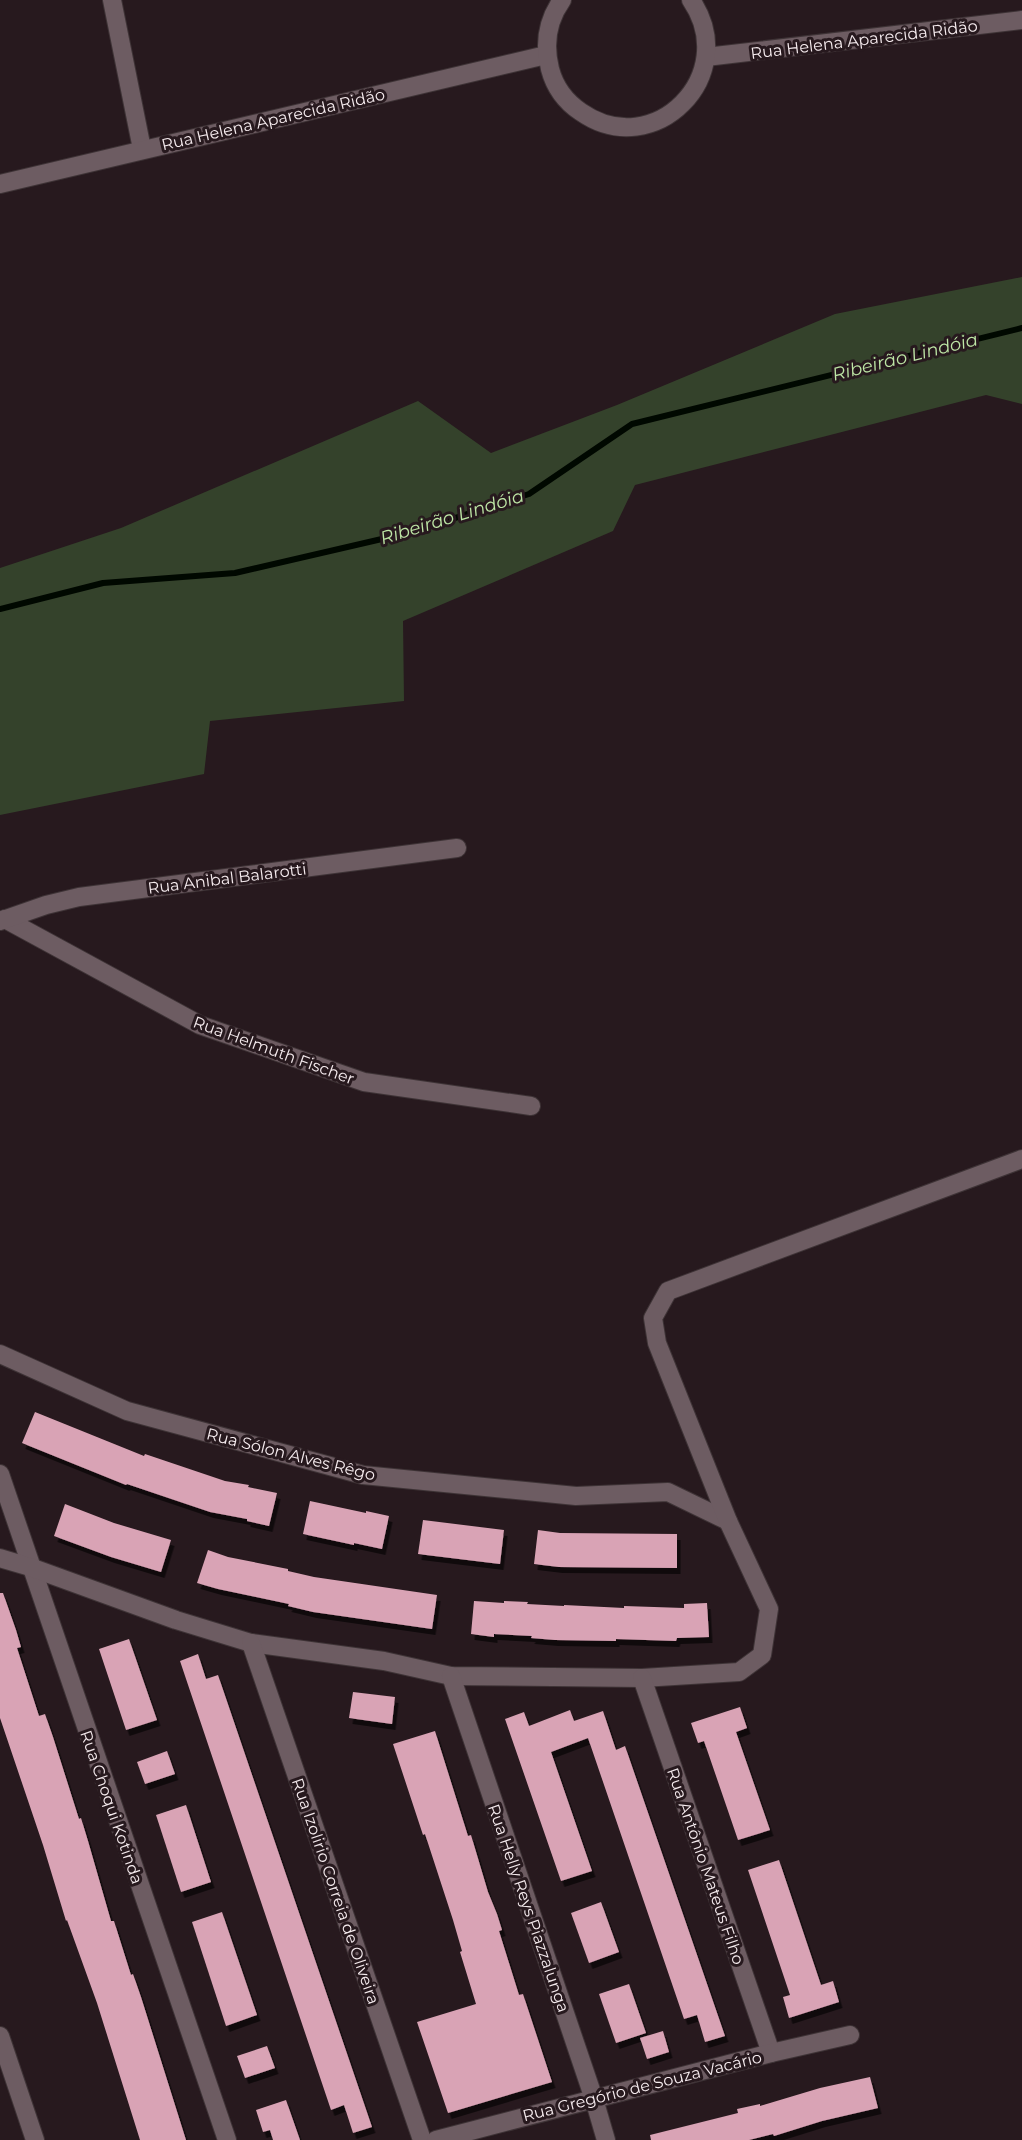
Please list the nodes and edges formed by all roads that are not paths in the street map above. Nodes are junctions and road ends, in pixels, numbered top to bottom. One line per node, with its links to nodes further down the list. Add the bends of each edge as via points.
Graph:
1 (112, 0): 7 (street)
2 (562, 0): 5 (street, via 547,32)
3 (691, 0): 6 (street, via 705,32)
4 (1022, 20): 6 (street, Rua Helena Aparecida Ridão)
5 (546, 55): 6 (street, via 553,81 569,104 592,120 619,127 647,125 672,113 692,94); 7 (street, Rua Helena Aparecida Ridão)
6 (706, 57)
7 (142, 149): 8 (street, Rua Helena Aparecida Ridão)
8 (0, 184)
9 (457, 848): 10 (street, Rua Anibal Balarotti, via 79,897)
10 (3, 920): 11 (street, Rua Helmuth Fischer, via 200,1025 364,1082)
11 (531, 1106)
12 (1022, 1159): 15 (street, via 668,1291 653,1318 657,1343)
13 (0, 1353): 15 (street, Rua Sólon Alves Rêgo, via 128,1411 363,1475 576,1496 668,1492)
14 (0, 1474): 17 (street, Rua Choqui Kotinda)
15 (728, 1521): 20 (street, via 769,1609 762,1655 739,1672)
16 (0, 1558): 17 (street)
17 (30, 1567): 18 (street); 26 (street, Rua Choqui Kotinda)
18 (251, 1643): 19 (street, via 384,1661); 27 (street, Rua Izolirio Correia de Oliveira)
19 (451, 1676): 20 (street); 24 (street, Rua Helly Reys Piazzalunga)
20 (642, 1678): 23 (street, Rua Antônio Mateus Filho)
21 (850, 2035): 23 (street, Rua Gregório de Souza Vacário)
22 (0, 2037): 25 (street)
23 (771, 2053): 24 (street, Rua Gregório de Souza Vacário)
24 (594, 2099): 28 (street, Rua Gregório de Souza Vacário); 29 (street, Rua Helly Reys Piazzalunga)
25 (35, 2140)
26 (226, 2140)
27 (422, 2140)
28 (435, 2140)
29 (606, 2140)

